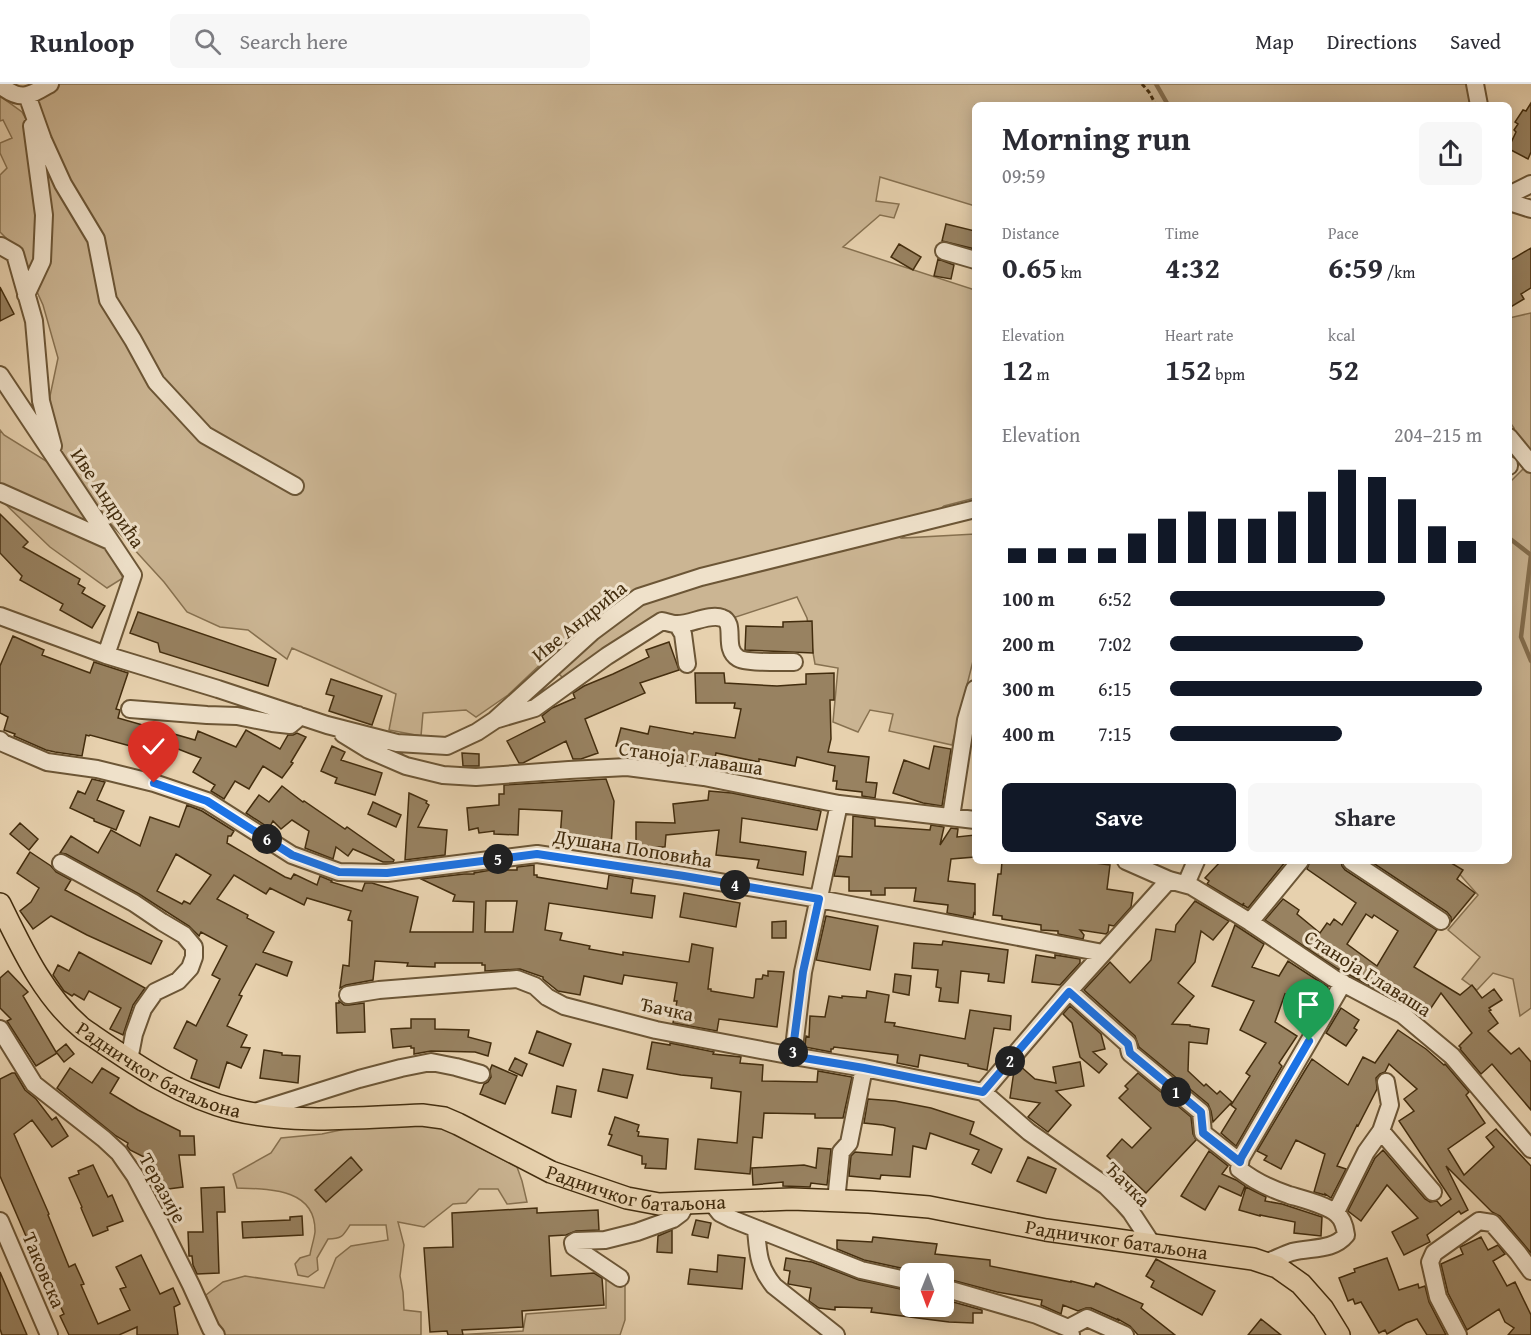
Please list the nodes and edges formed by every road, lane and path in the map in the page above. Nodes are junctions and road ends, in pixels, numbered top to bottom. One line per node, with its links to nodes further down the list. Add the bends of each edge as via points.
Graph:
1 (50, 84): 5 (street)
2 (1142, 84): 6 (path)
3 (1475, 84): 7 (street)
4 (0, 85): 5 (street, via 19,96)
5 (27, 95): 15 (street, via 44,215 42,261); 20 (street, via 63,184 96,239 108,300 156,382 205,435)
6 (1154, 102)
7 (1478, 102)
8 (1531, 184): 9 (street)
9 (1512, 194)
10 (1512, 203): 11 (street)
11 (1531, 209)
12 (1, 246): 15 (street, via 15,254)
13 (944, 251): 14 (street)
14 (972, 259)
15 (27, 295): 18 (street, via 34,321 41,401)
16 (0, 375): 18 (street, Иве Андрића)
17 (1512, 441): 19 (street)
18 (56, 458): 23 (street, Иве Андрића)
19 (1531, 464)
20 (295, 486)
21 (0, 492): 23 (street)
22 (972, 510): 32 (street, Иве Андрића, via 701,577 639,597 592,632)
23 (111, 541): 26 (street, Иве Андрића, via 133,575)
24 (0, 616): 26 (street, Иве Андрића)
25 (677, 624): 27 (street, via 720,616 730,626 729,644 740,660); 28 (street, via 683,634); 32 (street, via 662,621 535,708)
26 (106, 655): 31 (street, Иве Андрића)
27 (794, 662)
28 (687, 664)
29 (972, 699): 36 (street)
30 (130, 709): 31 (street, via 237,716 290,725)
31 (298, 715): 33 (street, Иве Андрића)
32 (495, 720): 33 (street, Иве Андрића, via 447,746 397,743)
33 (327, 725): 35 (street, Станоја Главаша, via 405,766 443,775 476,777 627,767 704,777)
34 (0, 740): 45 (street, Душана Поповића, via 47,762 97,769 207,801 292,855 339,872 387,873 537,854)
35 (839, 804): 36 (street, Станоја Главаша); 45 (street)
36 (951, 817): 37 (street, Станоја Главаша)
37 (972, 820)
38 (60, 863): 55 (street, Радничког батаљона, via 184,935 194,947 190,968 178,981 155,992 143,1009)
39 (1133, 864): 43 (street, Станоја Главаша)
40 (1195, 864): 44 (street)
41 (1298, 864): 48 (street)
42 (1356, 864): 47 (street)
43 (1169, 880): 44 (street, Станоја Главаша); 49 (street)
44 (1186, 884): 48 (street, Станоја Главаша)
45 (819, 899): 49 (street, Душана Поповића); 54 (street, via 803,972)
46 (0, 904): 55 (main road, Радничког батаљона, via 34,972 65,1013)
47 (1442, 921)
48 (1250, 922): 50 (street, Станоја Главаша)
49 (1102, 953): 51 (street)
50 (1343, 983): 62 (street, Станоја Главаша, via 1403,1015 1452,1056); 63 (street)
51 (1069, 992): 59 (street); 63 (street, via 1128,1044 1130,1053 1201,1112 1203,1133)
52 (348, 995): 54 (street, Ђачка, via 517,979 577,1010 656,1030)
53 (0, 1029): 78 (street, Теразије, via 34,1084 104,1139 125,1161 161,1225)
54 (792, 1056): 56 (street, Ђачка)
55 (129, 1060): 60 (main road, Радничког батаљона, via 175,1088)
56 (864, 1068): 59 (street, Ђачка); 65 (street, via 849,1143 841,1152)
57 (481, 1074): 60 (street, via 431,1062 359,1079)
58 (1386, 1082): 61 (street, via 1390,1106)
59 (983, 1092): 71 (street, Ђачка, via 1029,1132 1106,1186 1127,1207)
60 (251, 1113): 67 (main road, Радничког батаљона, via 328,1119 434,1116 587,1185 627,1198)
61 (1381, 1131): 64 (street); 68 (street)
62 (1531, 1149)
63 (1240, 1162): 68 (street, via 1239,1169 1262,1184)
64 (1433, 1192)
65 (836, 1201): 66 (main road, Радничког батаљона); 71 (main road, Радничког батаљона, via 929,1207 1046,1230)
66 (713, 1202): 67 (main road, Радничког батаљона); 70 (street, via 720,1212)
67 (686, 1204): 74 (street, via 674,1219 605,1240 573,1244)
68 (1336, 1212): 72 (street, via 1345,1227 1346,1235 1341,1241 1291,1252)
69 (0, 1221): 79 (street, Таковска)
70 (756, 1229): 75 (street, via 861,1270); 80 (street, via 758,1258 767,1278)
71 (1152, 1244): 72 (main road, Радничког батаљона)
72 (1264, 1263): 82 (main road, Радничког батаљона, via 1301,1284)
73 (1531, 1271): 83 (street, via 1492,1222 1479,1221 1434,1253 1430,1262 1438,1297)
74 (620, 1278)
75 (900, 1279)
76 (954, 1291): 77 (street, via 1037,1315)
77 (1069, 1332): 81 (street, via 1087,1318)
78 (212, 1333)
79 (49, 1335)
80 (836, 1335)
81 (1125, 1335)
82 (1339, 1335)
83 (1458, 1335)

